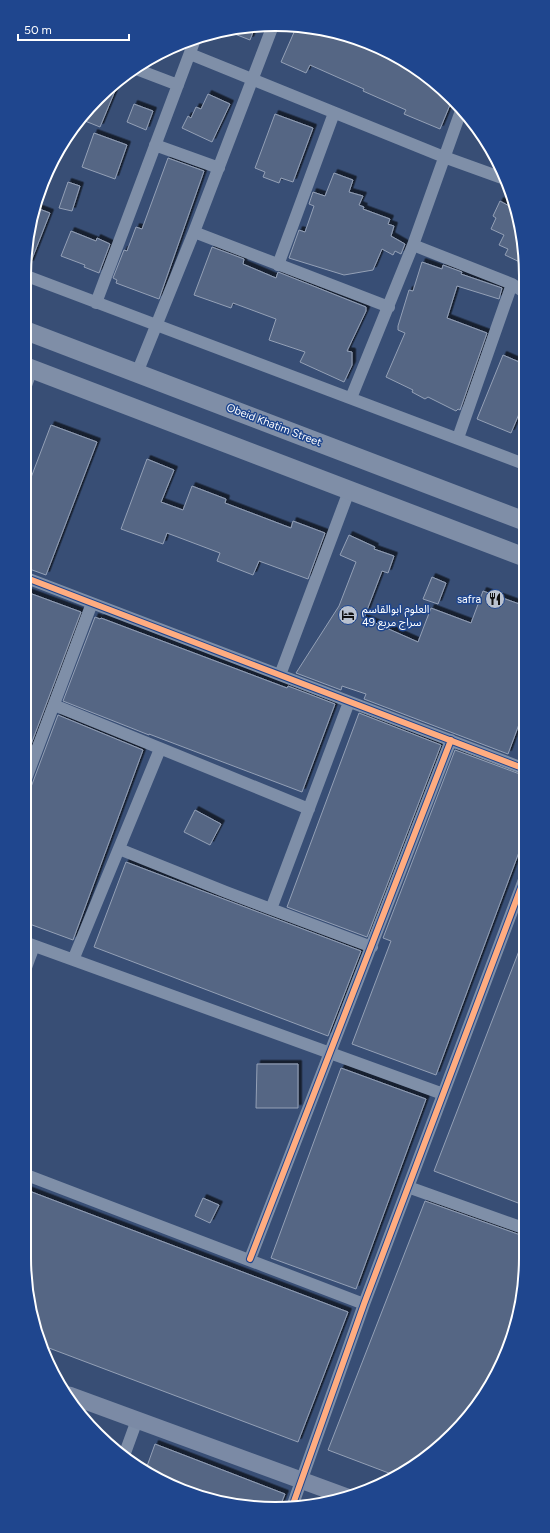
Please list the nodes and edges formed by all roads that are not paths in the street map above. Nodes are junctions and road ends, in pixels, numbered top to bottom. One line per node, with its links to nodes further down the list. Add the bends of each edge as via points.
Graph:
1 (271, 31): 4 (street)
2 (192, 48): 4 (street); 5 (street)
3 (141, 71): 5 (street)
4 (253, 80): 6 (street); 10 (street)
5 (178, 85): 8 (street)
6 (334, 113): 9 (street); 14 (street)
7 (459, 115): 9 (street)
8 (155, 145): 10 (street); 18 (street)
9 (444, 157): 11 (street); 13 (street)
10 (219, 168): 12 (street)
11 (498, 177)
12 (194, 232): 14 (street); 20 (street)
13 (413, 245): 16 (street); 19 (street)
14 (278, 265): 19 (street)
15 (31, 278): 18 (street)
16 (512, 284): 17 (street); 25 (street)
17 (519, 289)
18 (96, 303): 20 (street)
19 (389, 307): 24 (street)
20 (156, 325): 23 (street); 24 (street)
21 (31, 333): 23 (main road, Obeid Khatim Street)
22 (31, 369): 27 (main road)
23 (137, 373): 28 (main road, Obeid Khatim Street)
24 (351, 398): 25 (street)
25 (458, 438): 26 (street)
26 (519, 462)
27 (349, 491): 29 (main road); 32 (street)
28 (519, 519)
29 (519, 555)
30 (31, 581): 31 (street)
31 (92, 603): 32 (street); 34 (street)
32 (280, 675): 33 (street)
33 (349, 702): 35 (street); 39 (street)
34 (54, 705): 36 (street); 37 (street)
35 (451, 740): 38 (street); 44 (street)
36 (160, 749): 39 (street); 40 (street)
37 (31, 766)
38 (519, 766)
39 (309, 809): 41 (street)
40 (119, 849): 41 (street); 45 (street)
41 (271, 909): 44 (street)
42 (519, 909): 47 (street)
43 (31, 945): 45 (street)
44 (372, 947): 46 (street)
45 (73, 960): 46 (street)
46 (331, 1053): 47 (street); 51 (street)
47 (443, 1094): 49 (street)
48 (31, 1177): 51 (street)
49 (408, 1187): 50 (street); 52 (street)
50 (519, 1227)
51 (250, 1259): 52 (street)
52 (364, 1304): 56 (street)
53 (74, 1397): 54 (street)
54 (137, 1420): 55 (street); 56 (street)
55 (126, 1452)
56 (302, 1480): 57 (street); 58 (street)
57 (339, 1494)
58 (294, 1501)

